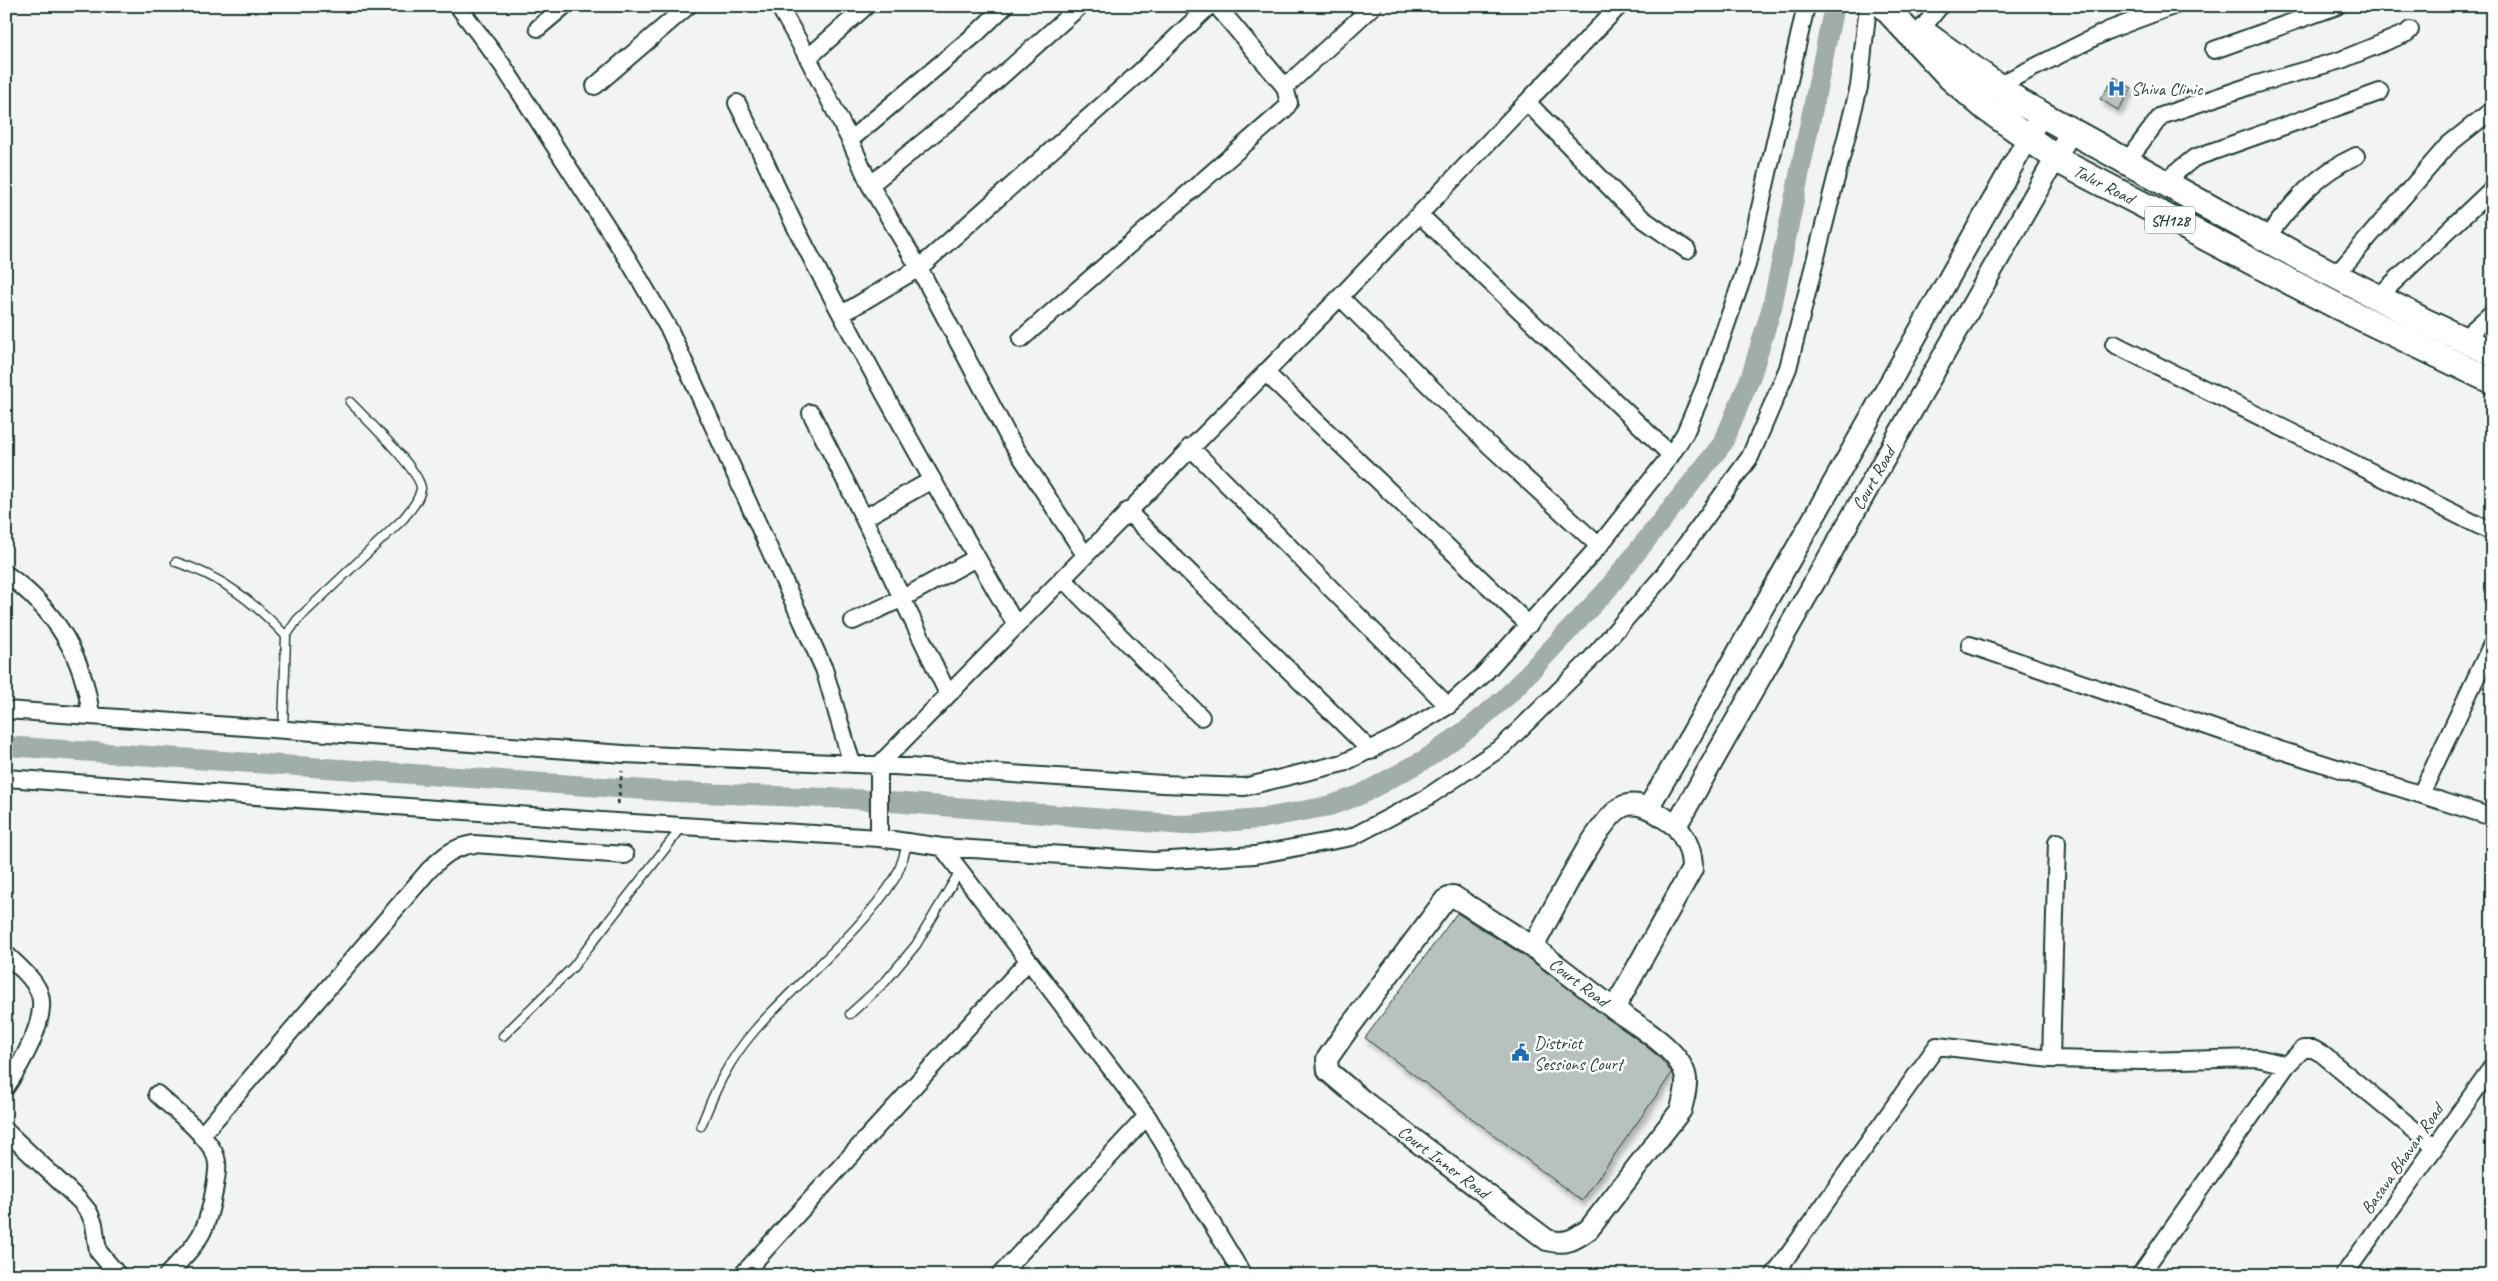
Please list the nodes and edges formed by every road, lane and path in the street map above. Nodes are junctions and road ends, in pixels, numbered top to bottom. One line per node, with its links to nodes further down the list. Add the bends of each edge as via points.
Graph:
1 (458, 6): 84 (street, via 503,66 629,261 670,331 824,669)
2 (564, 6): 19 (street)
3 (688, 6): 24 (street)
4 (779, 6): 23 (street)
5 (866, 6): 23 (street)
6 (1005, 6): 34 (street)
7 (1080, 6): 39 (street, via 970,104)
8 (1208, 6): 44 (street, via 1141,71)
9 (1373, 6): 26 (street)
10 (1619, 6): 28 (street)
11 (1806, 6): 59 (street, via 1747,266 1694,415)
12 (1868, 6): 97 (street, via 1859,87 1788,368 1750,457 1663,576 1590,660 1502,747 1426,798 1352,837 1265,853 1154,861)
13 (1884, 6): 33 (main road, Talur Road / SH128, via 1951,78)
14 (1890, 6): 20 (main road, Talur Road / SH128)
15 (1940, 6): 20 (street)
16 (2173, 6): 25 (street, via 2109,30)
17 (2337, 6): 22 (street)
18 (1225, 10): 26 (street)
19 (538, 28)
20 (1920, 30): 25 (main road, Talur Road / SH128)
21 (2410, 30): 37 (street, via 2340,60 2161,116)
22 (2214, 50)
23 (808, 58): 34 (street)
24 (594, 86)
25 (1998, 86): 31 (main road, Talur Road / SH128)
26 (1285, 87): 50 (street, via 1289,103 1285,109)
27 (2380, 92): 38 (street, via 2194,158)
28 (1527, 102): 41 (street); 43 (street, via 1622,200)
29 (737, 103): 49 (street)
30 (2492, 110): 45 (street, via 2448,145)
31 (2041, 114): 32 (main road, Talur Road / SH128); 33 (street, Court Road)
32 (2071, 131): 36 (street, Court Road); 37 (main road, Talur Road / SH128)
33 (2028, 139): 36 (main road, Talur Road / SH128); 90 (street, Court Road)
34 (850, 140): 39 (street)
35 (2356, 156): 42 (street, via 2334,166 2300,194)
36 (2056, 158): 55 (main road, Talur Road / SH128, via 2329,302); 93 (street, Court Road)
37 (2127, 161): 38 (main road, Talur Road / SH128)
38 (2164, 182): 42 (main road, Talur Road / SH128)
39 (870, 184): 44 (street)
40 (2492, 189): 47 (street)
41 (1420, 215): 46 (street); 59 (street)
42 (2266, 238): 45 (main road, Talur Road / SH128)
43 (1687, 250)
44 (919, 268): 49 (street); 65 (street, via 1009,438)
45 (2336, 275): 47 (main road, Talur Road / SH128)
46 (1340, 297): 54 (street); 64 (street, via 1490,446)
47 (2378, 297): 51 (main road, Talur Road / SH128)
48 (2492, 313): 51 (street)
49 (842, 314): 60 (street)
50 (1021, 339)
51 (2463, 339): 53 (main road, Talur Road / SH128)
52 (2114, 344): 63 (street)
53 (2492, 352)
54 (1265, 372): 58 (street); 73 (street)
55 (2492, 381)
56 (350, 402): 74 (lane, via 415,472 421,488 415,504 403,519 297,620)
57 (811, 413): 62 (street)
58 (1190, 447): 61 (street); 78 (street)
59 (1672, 455): 64 (street)
60 (932, 480): 62 (street); 66 (street)
61 (1126, 511): 65 (street); 83 (street)
62 (864, 518): 70 (street)
63 (2492, 532)
64 (1599, 546): 73 (street)
65 (1085, 555): 69 (street)
66 (976, 558): 70 (street); 72 (street)
67 (176, 562): 74 (lane, via 200,569 232,588 259,608)
68 (6, 574): 80 (street, via 41,603 68,641 88,688)
69 (1062, 578): 72 (street); 81 (street)
70 (901, 599): 71 (street); 77 (street)
71 (854, 621)
72 (1016, 625): 77 (street)
73 (1529, 625): 78 (street, via 1483,675)
74 (286, 636): 82 (lane)
75 (2492, 644): 88 (street)
76 (1970, 645): 88 (street, via 2245,739)
77 (948, 694): 85 (street)
78 (1448, 706): 83 (street)
79 (6, 710): 80 (street)
80 (91, 716): 82 (street)
81 (1201, 717)
82 (283, 730): 84 (street, via 624,754)
83 (1371, 751): 85 (street, via 1343,763 1244,787)
84 (852, 764): 85 (street)
85 (879, 765): 94 (street)
86 (622, 773): 89 (path)
87 (6, 778): 92 (street)
88 (2422, 794): 91 (street)
89 (618, 806)
90 (1648, 808): 93 (street, Court Road); 100 (street, Court Road, via 1625,806 1611,814)
91 (2492, 817)
92 (682, 826): 94 (street); 105 (lane, via 573,968)
93 (1676, 826): 103 (street, Court Road, via 1688,844 1692,869)
94 (879, 830): 95 (street)
95 (908, 842): 97 (street); 112 (lane, via 896,876 884,893 755,1031 730,1063 718,1082)
96 (2057, 842): 106 (street)
97 (942, 847): 99 (street)
98 (626, 856): 114 (street, via 474,844 447,852)
99 (960, 871): 102 (street); 104 (lane, via 916,945 885,982)
100 (1533, 947): 103 (street, Court Road); 103 (street, Court Inner Road, via 1453,896 1445,900 1327,1059 1328,1071 1547,1240 1560,1244 1568,1243 1589,1229 1681,1110 1686,1079 1676,1059 1657,1040)
101 (6, 954): 109 (street, via 35,985 41,1009 19,1068)
102 (1028, 960): 111 (street); 118 (street)
103 (1614, 1009)
104 (850, 1014)
105 (503, 1036)
106 (2050, 1059): 107 (street, via 2257,1058); 121 (street, via 1936,1046)
107 (2287, 1065): 115 (street, via 2304,1049 2313,1049); 122 (street)
108 (2492, 1067): 115 (street, Basava Bhavan Road)
109 (6, 1087)
110 (157, 1094): 114 (street)
111 (1147, 1116): 119 (street); 120 (street)
112 (701, 1126)
113 (6, 1131): 116 (street, via 89,1212 98,1251)
114 (201, 1136): 117 (street, via 212,1149 218,1164 210,1218 204,1233)
115 (2435, 1147): 123 (street, Basava Bhavan Road)
116 (118, 1275)
117 (167, 1275)
118 (742, 1275)
119 (1000, 1275)
120 (1243, 1275)
121 (1774, 1275)
122 (2140, 1275)
123 (2344, 1275)

